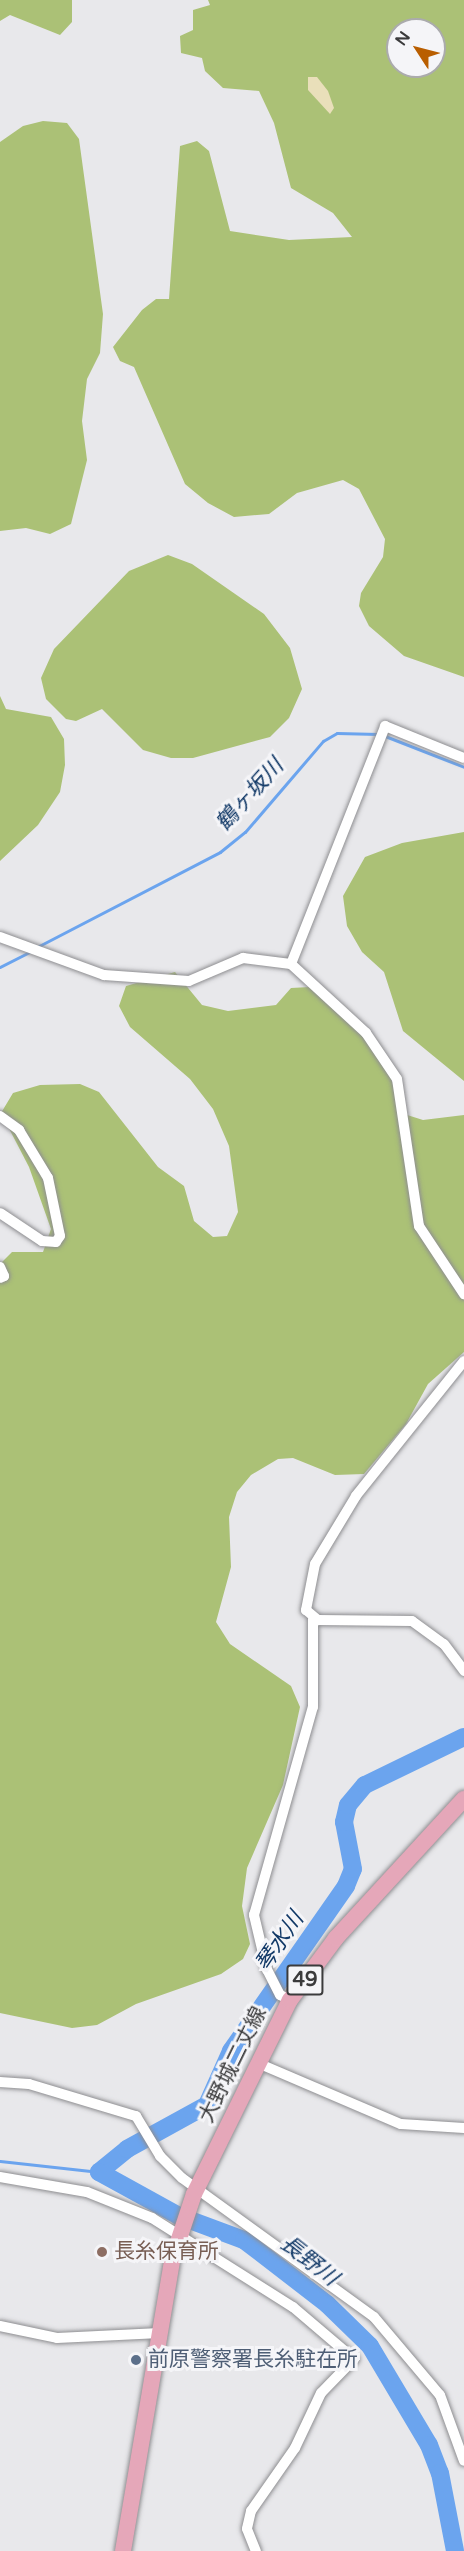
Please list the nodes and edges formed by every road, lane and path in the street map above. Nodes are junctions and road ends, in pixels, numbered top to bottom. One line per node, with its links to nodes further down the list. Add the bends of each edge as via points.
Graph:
1 (464, 758): 3 (street, via 385,726)
2 (0, 937): 3 (street, via 104,975 189,981 243,958)
3 (291, 964): 8 (street, via 366,1033 398,1078 419,1226)
4 (0, 1116): 5 (street, via 20,1130 48,1178 60,1236 56,1242 42,1241)
5 (0, 1213)
6 (0, 1267): 7 (street)
7 (0, 1278)
8 (464, 1294)
9 (464, 1361): 10 (street, via 356,1496 324,1547 306,1604)
10 (314, 1619): 11 (street, via 412,1621 439,1638); 13 (street, via 313,1707 254,1915 273,1983)
11 (464, 1671)
12 (464, 1799): 13 (main road, 大野城二丈線 / 49)
13 (285, 1998): 14 (main road, 大野城二丈線 / 49)
14 (260, 2064): 16 (street, via 401,2124); 18 (main road, 大野城二丈線 / 49)
15 (0, 2082): 18 (street, via 16,2081 124,2110)
16 (464, 2128)
17 (0, 2177): 19 (street, via 87,2192)
18 (196, 2191): 19 (main road, 49); 22 (street, via 374,2317 440,2395)
19 (179, 2233): 21 (main road, 49); 24 (street, via 293,2307 356,2363 321,2393 295,2448 262,2490 247,2522)
20 (0, 2325): 21 (street, via 57,2338)
21 (160, 2333): 23 (main road, 49)
22 (464, 2461)
23 (123, 2551)
24 (255, 2551)

